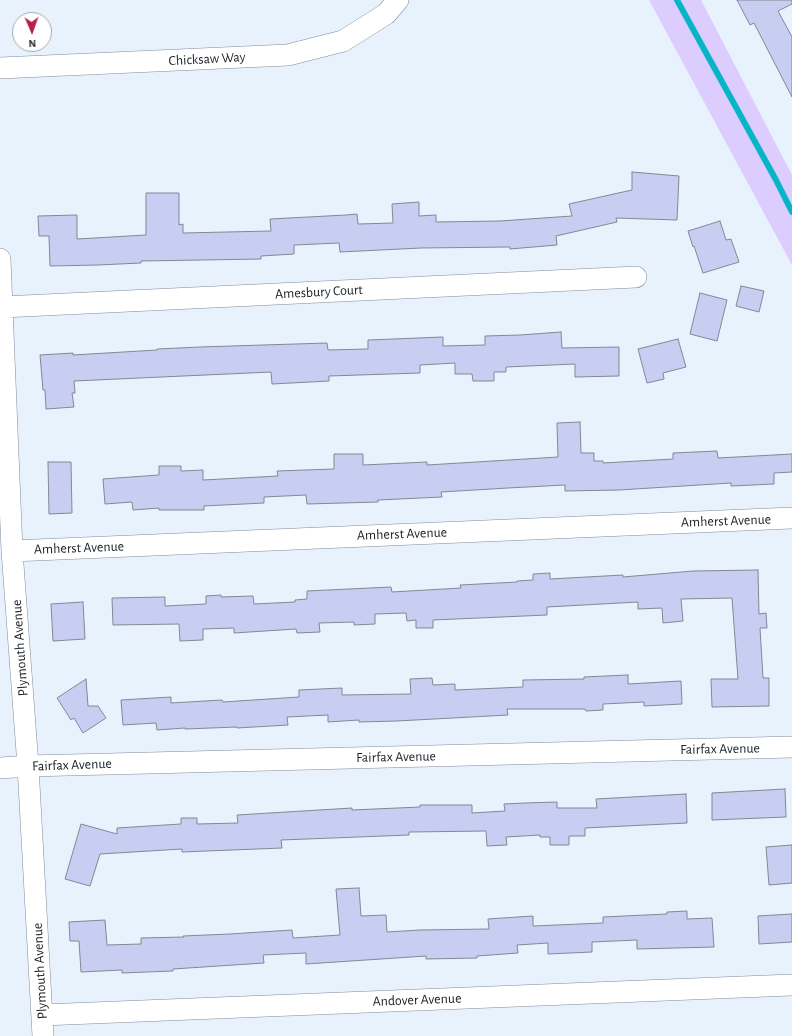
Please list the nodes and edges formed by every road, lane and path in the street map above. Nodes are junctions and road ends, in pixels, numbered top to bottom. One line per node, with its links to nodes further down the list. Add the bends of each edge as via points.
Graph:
1 (398, 0): 2 (street, Chicksaw Way, via 386,14 343,41 288,56)
2 (0, 68)
3 (0, 259): 5 (street, Plymouth Avenue)
4 (636, 277): 5 (street, Amesbury Court)
5 (2, 306): 7 (street, Plymouth Avenue)
6 (792, 518): 7 (street, Amherst Avenue)
7 (12, 551): 9 (street, Plymouth Avenue)
8 (792, 747): 9 (street, Fairfax Avenue)
9 (28, 766): 10 (street, Fairfax Avenue); 12 (street, Plymouth Avenue)
10 (0, 768)
11 (792, 985): 12 (street, Andover Avenue)
12 (42, 1015): 13 (street, Plymouth Avenue)
13 (43, 1036)

